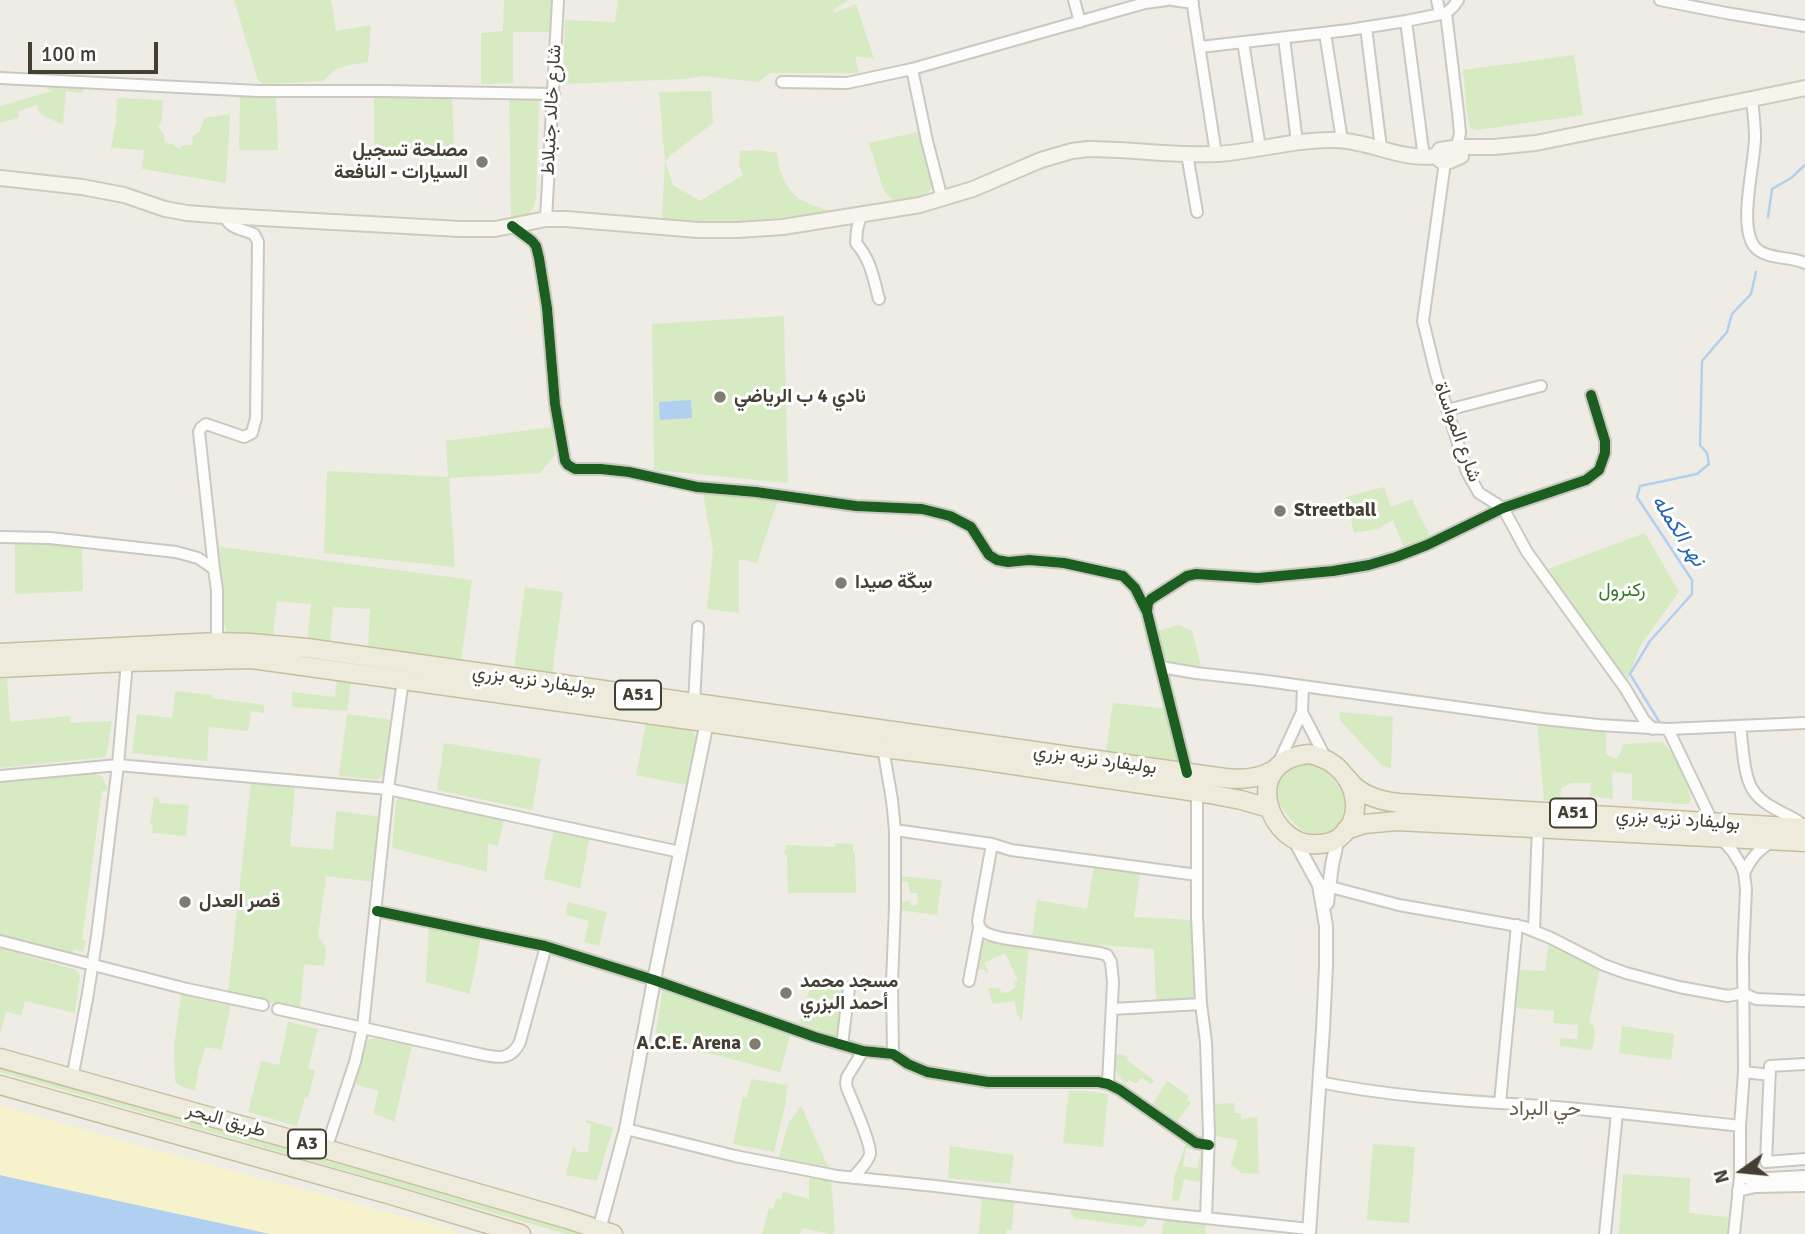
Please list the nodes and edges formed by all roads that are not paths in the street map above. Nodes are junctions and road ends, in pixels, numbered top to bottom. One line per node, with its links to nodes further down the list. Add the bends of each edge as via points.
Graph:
1 (558, 0): 21 (street, شارع خالد جنبلاط)
2 (1074, 0): 10 (street)
3 (1170, 0): 7 (street); 10 (street)
4 (1437, 0): 8 (street)
5 (1458, 0): 8 (street)
6 (1660, 0): 11 (street)
7 (1193, 1): 16 (street)
8 (1443, 14): 9 (street); 27 (street)
9 (1406, 21): 12 (street); 30 (street, شارع المواساة)
10 (1080, 22): 17 (street)
11 (1805, 26)
12 (1366, 27): 13 (street); 26 (street)
13 (1325, 33): 14 (street); 23 (street)
14 (1284, 38): 15 (street); 24 (street)
15 (1242, 42): 16 (street); 25 (street)
16 (1200, 47): 29 (street)
17 (912, 69): 19 (street, via 847,83); 32 (street)
18 (0, 78): 21 (street, via 258,91)
19 (782, 82)
20 (1805, 88): 22 (main road)
21 (554, 94): 36 (street, شارع خالد جنبلاط)
22 (1752, 99): 27 (main road, via 1536,143); 38 (street, via 1755,135 1748,231 1755,247 1769,255)
23 (1342, 140): 24 (main road); 26 (main road)
24 (1297, 142): 25 (main road)
25 (1260, 148): 29 (main road)
26 (1381, 148): 30 (main road)
27 (1460, 150): 30 (main road, via 1440,150)
28 (1187, 154): 29 (main road); 32 (main road, via 1080,149); 33 (street)
29 (1216, 154)
30 (1435, 158): 42 (street, شارع المواساة, via 1423,321)
31 (0, 178): 35 (main road, via 82,187 165,209)
32 (942, 199): 34 (main road)
33 (1198, 212)
34 (861, 215): 36 (main road, via 738,230); 39 (street, via 856,243 870,265)
35 (225, 216): 37 (main road, via 460,229); 45 (street, via 232,226 254,234 258,242 256,401 248,436 206,424 199,432)
36 (547, 219): 37 (main road)
37 (512, 226): 46 (street, via 532,240 537,250 555,404 570,467 629,472 697,487 922,509 950,516 971,527 997,560 1064,563 1123,576)
38 (1805, 263)
39 (879, 299)
40 (1541, 386): 42 (street)
41 (1591, 395): 43 (street, via 1605,441 1599,470 1586,480)
42 (1447, 410): 43 (street, شارع المواساة, via 1471,480 1481,495)
43 (1503, 508): 46 (street, via 1427,545 1369,565 1258,579 1187,576 1151,599); 60 (street, شارع المواساة, via 1522,543)
44 (0, 537): 45 (street, via 176,552 198,558)
45 (214, 569): 48 (street)
46 (1147, 612): 51 (street)
47 (698, 627): 55 (street)
48 (217, 642): 49 (highway, بوليفارد نزيه بزري / A51); 55 (highway, بوليفارد نزيه بزري / A51, via 307,648)
49 (0, 653)
50 (127, 662): 52 (highway, بوليفارد نزيه بزري / A51); 53 (highway, بوليفارد نزيه بزري / A51, via 252,659); 64 (street)
51 (1161, 667): 54 (street); 66 (street)
52 (0, 668)
53 (403, 680): 57 (highway, بوليفارد نزيه بزري / A51); 69 (street)
54 (1303, 687): 56 (street); 60 (street, via 1553,721)
55 (694, 703): 66 (highway, بوليفارد نزيه بزري / A51)
56 (1302, 712): 63 (street); 65 (street)
57 (707, 722): 62 (highway, بوليفارد نزيه بزري / A51); 80 (street)
58 (1805, 723): 59 (street)
59 (1740, 726): 61 (street); 72 (street, via 1755,793)
60 (1653, 729): 61 (street)
61 (1668, 729): 74 (street)
62 (883, 748): 70 (highway, بوليفارد نزيه بزري / A51); 75 (street)
63 (1331, 762): 65 (highway, A51, via 1309,754 1292,757); 68 (highway, A51)
64 (118, 765): 67 (street); 69 (street); 90 (street)
65 (1274, 769): 66 (highway, بوليفارد نزيه بزري / A51, via 1242,779); 71 (highway, via 1268,784)
66 (1187, 773)
67 (0, 776)
68 (1348, 779): 74 (highway, بوليفارد نزيه بزري / A51, via 1370,796 1399,803); 76 (highway, via 1356,807)
69 (388, 789): 80 (street); 84 (street)
70 (1197, 792): 71 (highway, بوليفارد نزيه بزري / A51); 82 (street)
71 (1269, 808): 77 (highway)
72 (1795, 826): 74 (highway, بوليفارد نزيه بزري / A51); 78 (highway, بوليفارد نزيه بزري / A51); 81 (street, via 1758,850)
73 (1538, 827): 74 (highway, بوليفارد نزيه بزري / A51); 76 (highway, بوليفارد نزيه بزري / A51, via 1397,821 1364,824); 87 (street)
74 (1716, 829): 81 (street)
75 (895, 830): 79 (street); 103 (street)
76 (1342, 834): 77 (highway, A51, via 1324,844); 83 (street)
77 (1294, 839): 83 (street)
78 (1805, 842)
79 (992, 844): 82 (street); 86 (street)
80 (680, 852): 91 (street)
81 (1744, 873): 94 (street)
82 (1197, 875): 96 (street)
83 (1324, 886): 85 (street, via 1399,905); 109 (street, via 1326,966)
84 (377, 911): 89 (street); 100 (street)
85 (1517, 925): 87 (street); 112 (street)
86 (979, 928): 92 (street); 99 (street, via 1002,938 1107,955 1112,967)
87 (1534, 930): 94 (street, via 1626,973 1728,996)
88 (0, 940): 90 (street)
89 (546, 946): 91 (street); 100 (street, via 525,1028 516,1050 508,1056 475,1054)
90 (93, 965): 97 (street); 108 (street)
91 (654, 980): 101 (street); 115 (street)
92 (970, 981)
93 (849, 988): 101 (street)
94 (1743, 993): 95 (street, via 1756,999); 106 (street)
95 (1805, 1001)
96 (1201, 1004): 99 (street); 116 (street)
97 (263, 1005)
98 (278, 1009): 100 (street)
99 (1112, 1009): 111 (street)
100 (363, 1027): 117 (street)
101 (842, 1045): 102 (street)
102 (863, 1051): 103 (street); 121 (street, via 846,1083 870,1154)
103 (893, 1054): 111 (street, via 926,1072 988,1082)
104 (0, 1058): 108 (highway, طريق البحر / A3)
105 (1805, 1064): 107 (street, via 1770,1066)
106 (1744, 1072): 107 (street); 114 (street)
107 (1770, 1075): 118 (street, via 1766,1163)
108 (72, 1079): 117 (highway, طريق البحر / A3)
109 (1319, 1082): 112 (street); 125 (street)
110 (0, 1084): 127 (highway, طريق البحر / A3)
111 (1108, 1084): 116 (street, via 1196,1143)
112 (1500, 1103): 113 (street)
113 (1617, 1113): 114 (street); 128 (street)
114 (1740, 1126): 120 (street)
115 (626, 1129): 121 (street, via 778,1166); 126 (street)
116 (1209, 1145): 124 (street)
117 (326, 1149): 126 (highway, طريق البحر / A3)
118 (1805, 1159)
119 (1805, 1176): 120 (street)
120 (1740, 1177): 123 (street)
121 (853, 1178): 124 (street)
122 (1805, 1186): 123 (street)
123 (1738, 1191): 129 (street)
124 (1206, 1218): 125 (street)
125 (1309, 1231)
126 (606, 1232)
127 (523, 1233)
128 (1605, 1234)
129 (1734, 1234)

